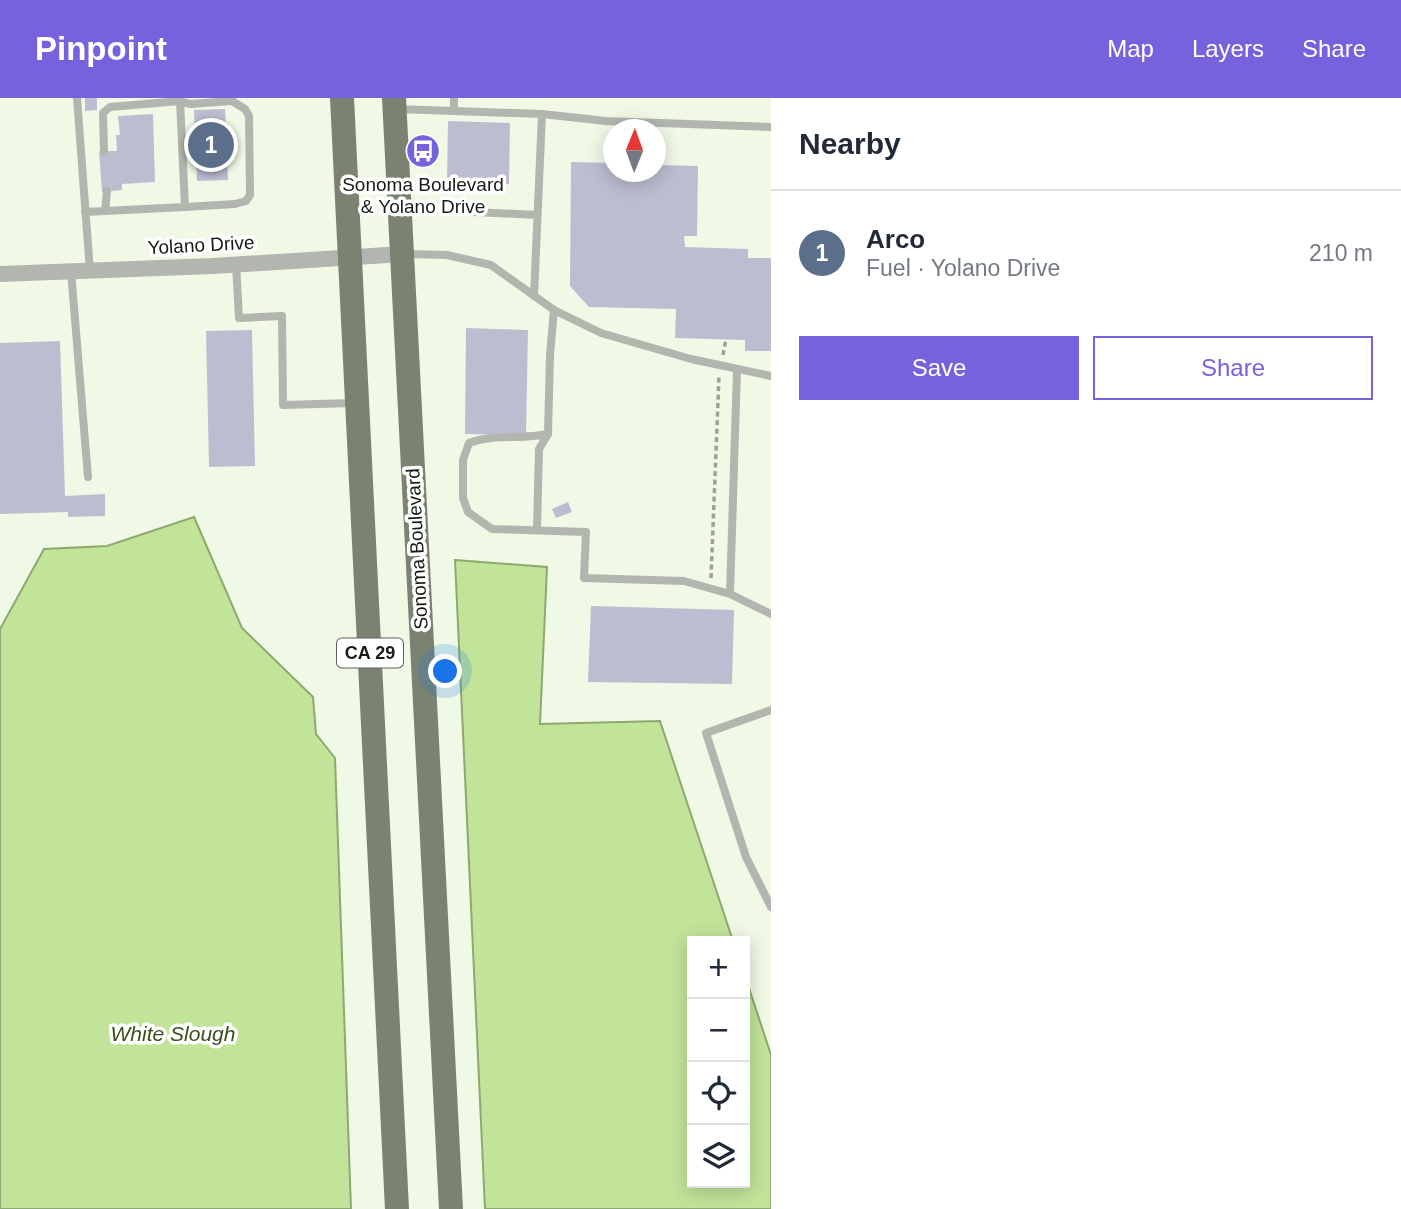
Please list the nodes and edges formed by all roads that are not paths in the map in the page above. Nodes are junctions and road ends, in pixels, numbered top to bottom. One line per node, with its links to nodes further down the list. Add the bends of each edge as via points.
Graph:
1 (78, 98): 15 (lane)
2 (342, 98): 18 (main road, CA 29)
3 (454, 98): 7 (lane)
4 (180, 99): 5 (lane, via 190,104); 10 (lane, via 110,107 103,113); 12 (lane)
5 (232, 100): 12 (lane, via 249,116 250,194 246,201 235,204)
6 (395, 103): 7 (lane); 17 (main road, Sonoma Boulevard / CA 29)
7 (454, 111): 8 (lane)
8 (542, 114): 9 (lane); 16 (lane)
9 (771, 127)
10 (104, 151)
11 (107, 191): 13 (lane)
12 (185, 207): 13 (lane)
13 (105, 211): 15 (lane)
14 (453, 211): 16 (lane)
15 (85, 212): 21 (lane)
16 (537, 215): 23 (lane)
17 (403, 254): 18 (street, Yolano Drive); 23 (lane, via 447,255 491,265); 36 (main road, Sonoma Boulevard / CA 29)
18 (350, 258): 19 (street, Yolano Drive); 27 (main road, CA 29)
19 (236, 264): 21 (street, Yolano Drive); 27 (lane, via 239,318 282,316 283,405)
20 (71, 271): 21 (street, Yolano Drive); 22 (street, Yolano Drive); 29 (lane)
21 (90, 271)
22 (0, 274)
23 (534, 296): 24 (lane)
24 (554, 310): 25 (lane, via 601,333); 28 (lane)
25 (737, 370): 26 (lane); 31 (lane)
26 (771, 376)
27 (357, 403): 35 (main road, CA 29)
28 (548, 434): 30 (lane, via 539,449); 30 (lane, via 485,437 469,443 463,460 463,498 468,512 492,529)
29 (88, 477)
30 (537, 530): 31 (lane, via 586,531 584,578 684,581)
31 (730, 594): 32 (lane)
32 (771, 614)
33 (771, 709): 34 (lane, via 706,733 746,857)
34 (770, 901)
35 (397, 1209)
36 (451, 1209)

